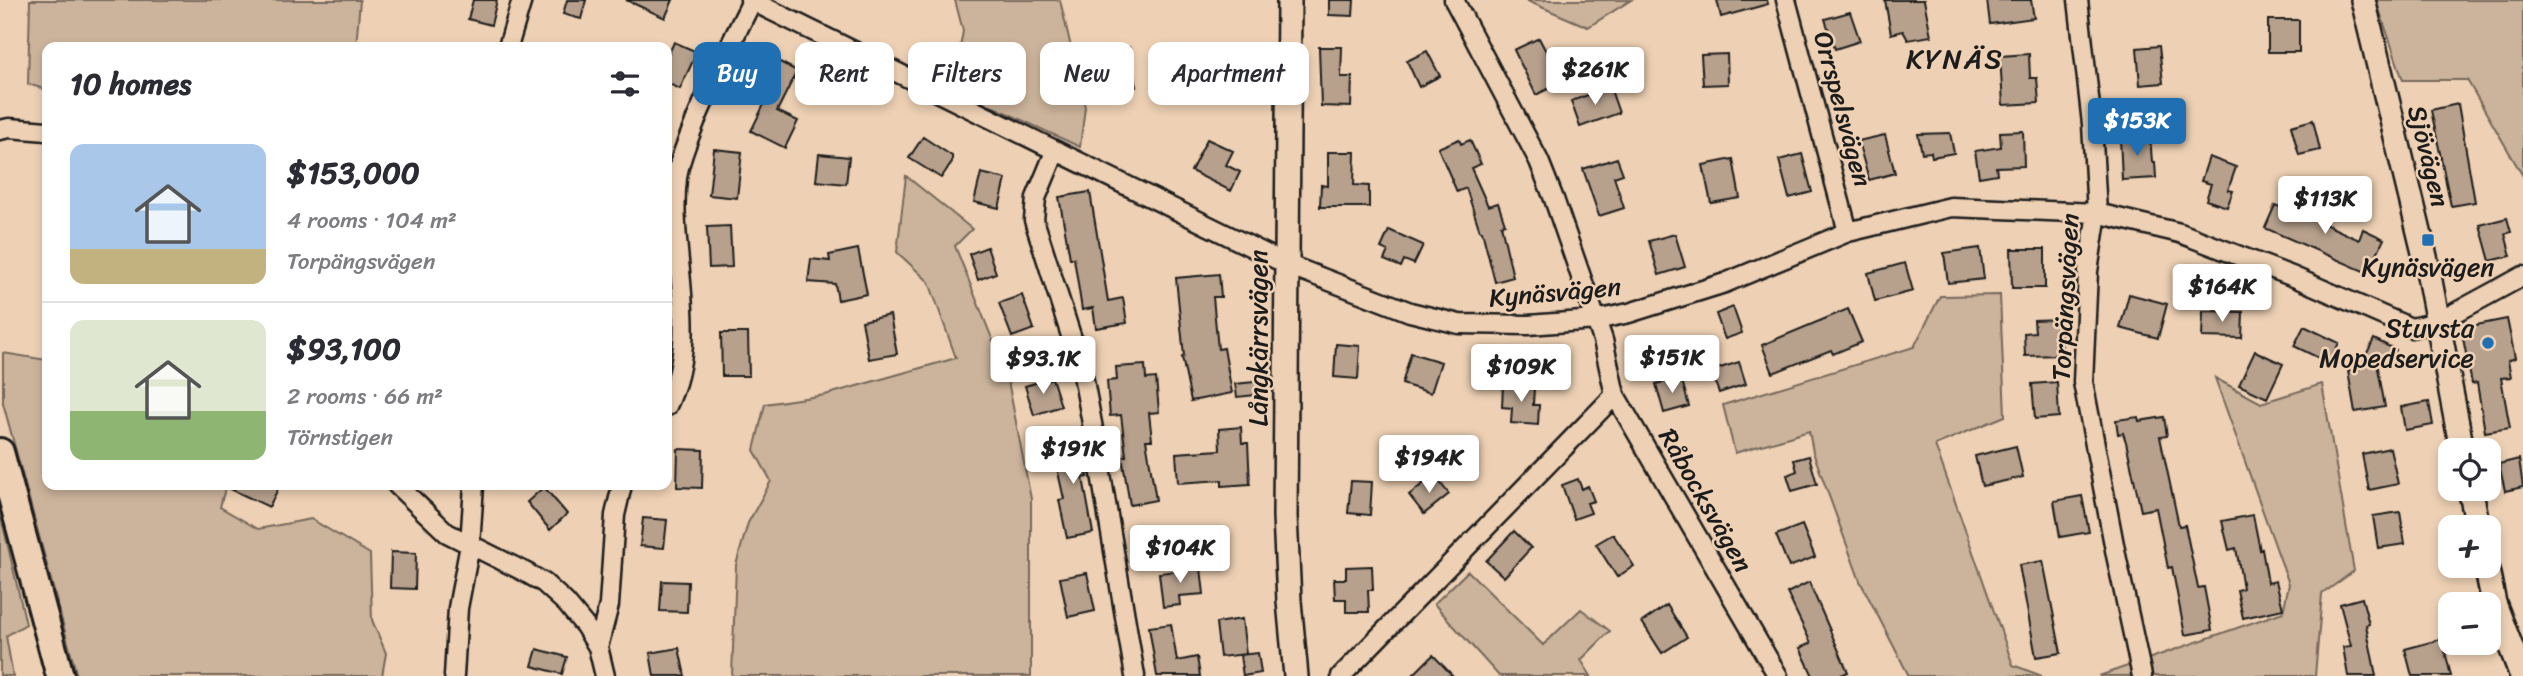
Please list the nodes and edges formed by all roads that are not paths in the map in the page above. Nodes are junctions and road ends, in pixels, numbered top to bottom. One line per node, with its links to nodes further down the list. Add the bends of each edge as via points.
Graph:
1 (522, 0): 8 (street)
2 (751, 0): 11 (street, Kynäsvägen); 18 (street, via 681,158 676,209 685,338)
3 (1289, 0): 14 (street, Långkärrsvägen)
4 (1454, 0): 16 (street, Råbocksvägen, via 1539,161)
5 (1786, 0): 13 (street, Orrspelsvägen)
6 (2078, 0): 12 (street, Torpängsvägen)
7 (2363, 0): 17 (street, Sjövägen)
8 (509, 42)
9 (0, 130): 10 (street)
10 (42, 131)
11 (1055, 152): 14 (street, Kynäsvägen); 31 (street, via 1036,198 1034,219 1084,382)
12 (2097, 213): 13 (street, Kynäsvägen, via 1951,207); 17 (street, Kynäsvägen, via 2180,233 2411,328); 35 (street, Torpängsvägen, via 2088,271 2083,382)
13 (1848, 232): 16 (street, Kynäsvägen, via 1725,284)
14 (1286, 264): 16 (street, Kynäsvägen, via 1434,320 1507,326); 32 (street, Långkärrsvägen, via 1285,516)
15 (2523, 276): 17 (street)
16 (1596, 320): 19 (street, Råbocksvägen)
17 (2438, 323): 20 (street, Sjövägen)
18 (672, 393)
19 (1615, 395): 33 (street); 34 (street, Råbocksvägen)
20 (2460, 438)
21 (0, 452): 28 (main road)
22 (402, 490): 25 (street, via 447,533)
23 (474, 490): 25 (street)
24 (621, 490): 27 (street, via 609,605)
25 (470, 545): 27 (street, via 544,583 566,603); 29 (street, via 458,608)
26 (2489, 578): 36 (street)
27 (598, 646): 30 (street)
28 (60, 676)
29 (454, 676)
30 (605, 676)
31 (1135, 676)
32 (1296, 676)
33 (1341, 676)
34 (1778, 676)
35 (2143, 676)
36 (2522, 676)

